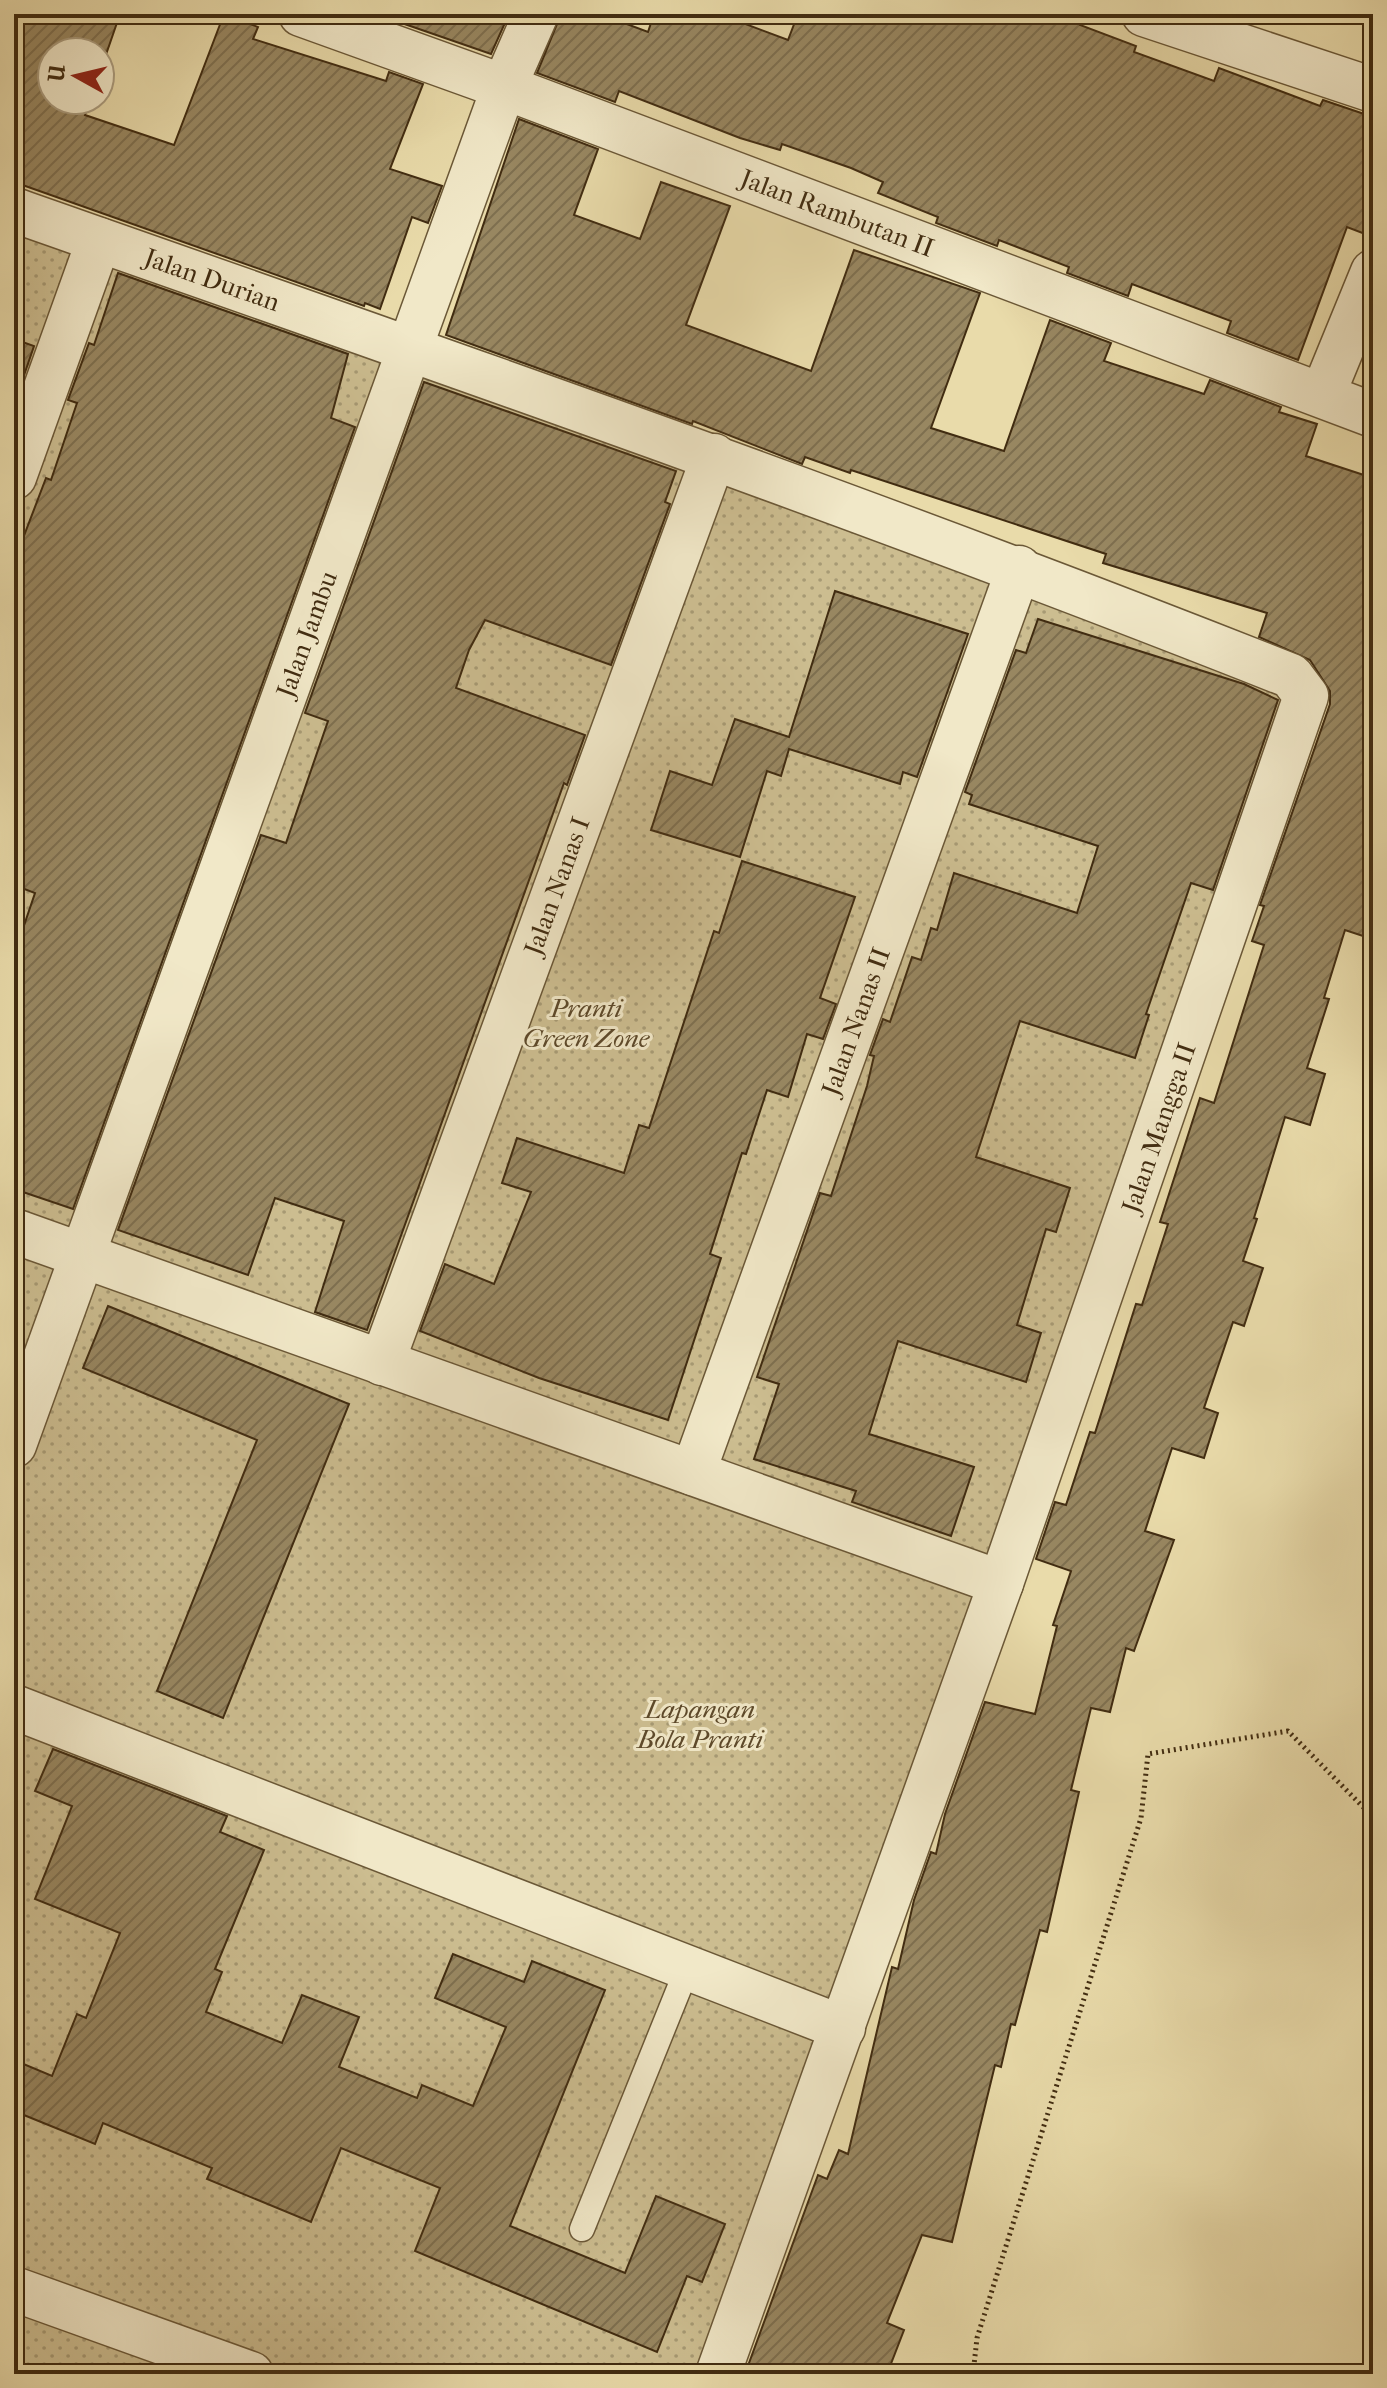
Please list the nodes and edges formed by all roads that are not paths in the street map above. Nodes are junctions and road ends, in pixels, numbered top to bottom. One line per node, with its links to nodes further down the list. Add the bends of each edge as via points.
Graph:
1 (301, 14): 5 (street, Jalan Rambutan II)
2 (536, 14): 5 (street, Jalan Jambu)
3 (1144, 14): 4 (street)
4 (1225, 28): 6 (street)
5 (504, 87): 10 (street, Jalan Jambu); 11 (street, Jalan Rambutan II)
6 (1373, 90)
7 (14, 210): 8 (street, Jalan Durian)
8 (99, 240): 10 (street, Jalan Durian); 14 (street)
9 (1373, 272): 11 (street)
10 (412, 348): 13 (street, Jalan Durian); 18 (street, Jalan Jambu)
11 (1323, 394): 12 (street, Jalan Rambutan II)
12 (1373, 415)
13 (714, 456): 15 (street, Jalan Durian); 19 (street, Jalan Nanas I)
14 (14, 477)
15 (1019, 568): 16 (street, Jalan Durian); 21 (street, Jalan Nanas II)
16 (1291, 676): 22 (street, Jalan Mangga II, via 1306,696 1305,706)
17 (14, 1231): 18 (street)
18 (81, 1255): 19 (street); 20 (street, Jalan Jambu)
19 (382, 1363): 21 (street)
20 (14, 1445)
21 (693, 1473): 22 (street)
22 (1001, 1583): 25 (street, Jalan Mangga II)
23 (14, 1707): 24 (street)
24 (687, 1969): 25 (street); 26 (lane)
25 (843, 2028): 29 (street, Jalan Mangga II)
26 (582, 2229)
27 (14, 2289): 28 (street)
28 (251, 2374)
29 (718, 2374)

